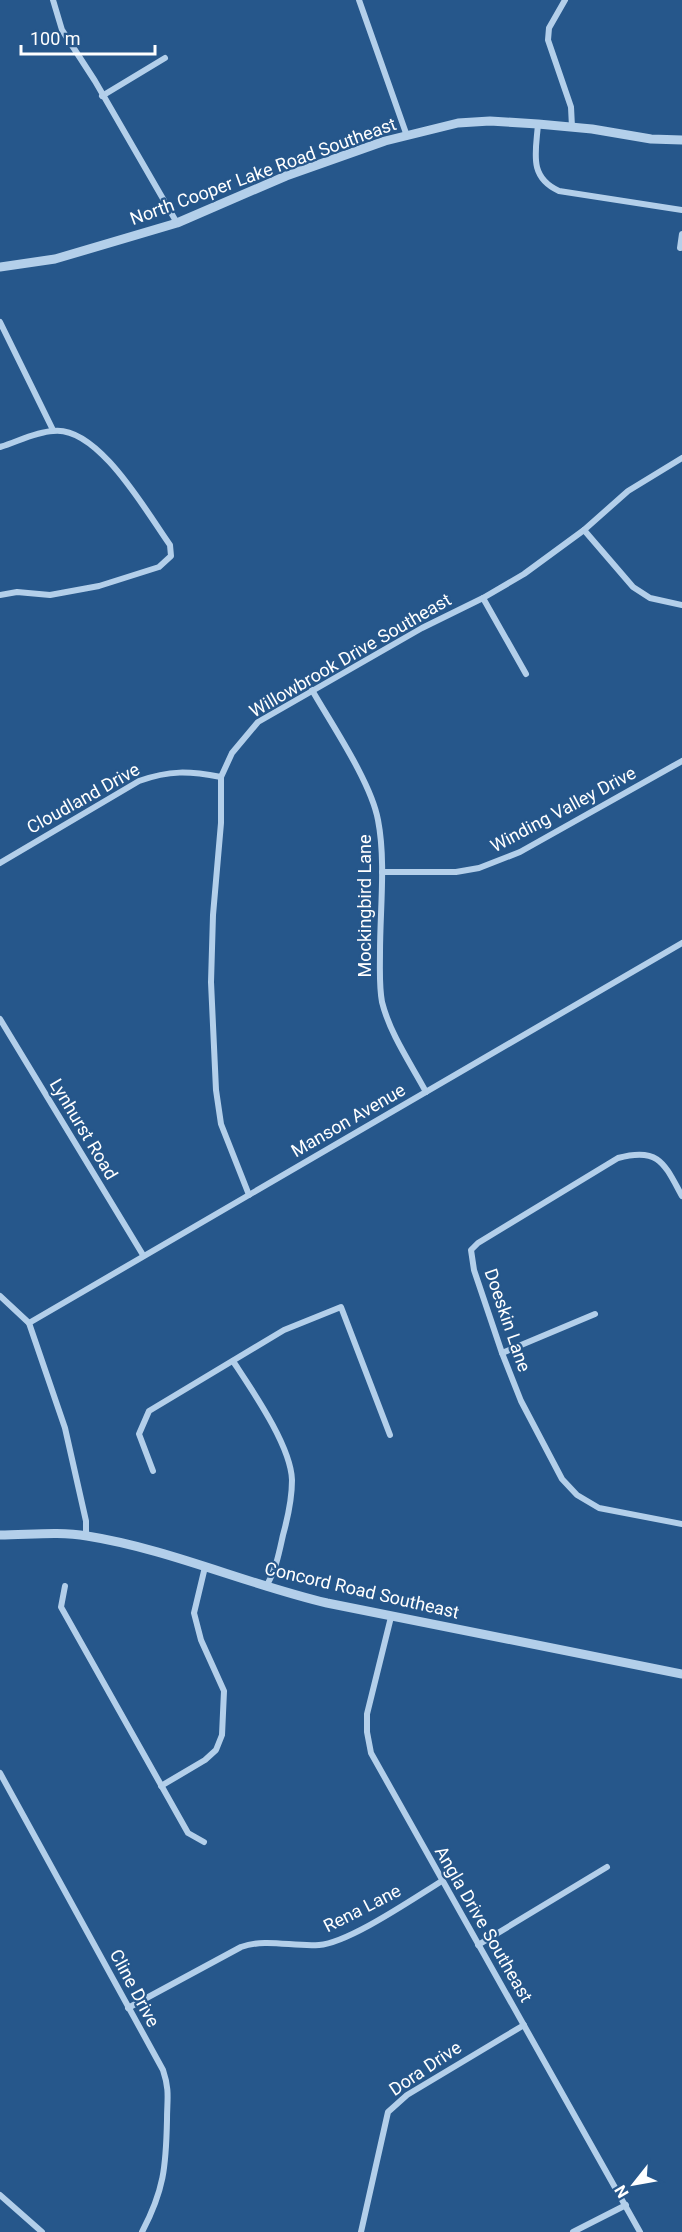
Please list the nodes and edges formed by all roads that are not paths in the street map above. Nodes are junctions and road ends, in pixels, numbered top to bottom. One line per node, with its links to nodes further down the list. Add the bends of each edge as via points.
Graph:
1 (53, 0): 5 (street, via 62,30)
2 (359, 0): 8 (street)
3 (565, 0): 7 (street, via 549,28 548,40 571,107)
4 (165, 58): 5 (street)
5 (102, 96): 11 (street)
6 (538, 124): 7 (street, North Cooper Lake Road Southeast); 8 (street, North Cooper Lake Road Southeast, via 458,123); 10 (street, via 536,165 549,187)
7 (572, 127): 9 (street, North Cooper Lake Road Southeast)
8 (406, 136): 11 (street, North Cooper Lake Road Southeast, via 286,176)
9 (682, 140)
10 (682, 210)
11 (177, 223): 14 (street, North Cooper Lake Road Southeast, via 55,259)
12 (682, 234): 13 (street)
13 (680, 248)
14 (0, 267)
15 (0, 322): 16 (street)
16 (53, 430): 17 (street); 20 (street, via 78,436 112,463 170,545 171,556 159,567 99,586 50,595)
17 (0, 447)
18 (682, 458): 19 (street, Willowbrook Drive Southeast, via 628,491)
19 (584, 530): 21 (street, Willowbrook Drive Southeast); 22 (street, via 633,587 650,598)
20 (0, 595)
21 (483, 598): 23 (street); 24 (street, Willowbrook Drive Southeast)
22 (682, 605)
23 (526, 674)
24 (312, 690): 26 (street, Willowbrook Drive Southeast, via 258,722 232,753); 28 (street, Mockingbird Lane, via 350,754 373,803)
25 (682, 761): 28 (street, Winding Valley Drive, via 494,863 456,872)
26 (221, 777): 27 (street, Cloudland Drive, via 161,773 139,781); 32 (street, Willowbrook Drive Southeast, via 211,982 216,1090 221,1124)
27 (0, 863)
28 (382, 872): 31 (street, Mockingbird Lane, via 382,1002)
29 (682, 943): 31 (street, Manson Avenue)
30 (0, 1019): 34 (street, Lynhurst Road)
31 (426, 1092): 32 (street, Manson Avenue)
32 (249, 1195): 34 (street, Manson Avenue)
33 (682, 1196): 38 (street, Doeskin Lane, via 667,1168 656,1157 632,1154 598,1169 478,1243 471,1250 474,1270)
34 (143, 1255): 37 (street, Manson Avenue)
35 (0, 1296): 37 (street)
36 (595, 1314): 38 (street)
37 (29, 1323): 44 (street, via 65,1428)
38 (502, 1353): 42 (street, Doeskin Lane, via 545,1447 562,1479 577,1495 599,1508)
39 (233, 1361): 40 (street, via 284,1330 341,1307); 41 (street, via 149,1411 139,1434); 47 (street, via 283,1446 292,1479 285,1527 274,1572)
40 (390, 1435)
41 (153, 1471)
42 (682, 1524)
43 (0, 1535): 44 (street, Concord Road Southeast)
44 (86, 1536): 45 (street, Concord Road Southeast)
45 (205, 1567): 47 (street, Concord Road Southeast); 51 (street, via 194,1613 201,1640 224,1690 222,1735 216,1750 205,1760)
46 (66, 1586): 51 (street, via 61,1607)
47 (266, 1587): 48 (street, Concord Road Southeast)
48 (391, 1617): 49 (street, Concord Road Southeast); 54 (street, Angla Drive Southeast, via 367,1714 371,1753)
49 (682, 1674)
50 (0, 1773): 56 (street, Cline Drive)
51 (161, 1786): 52 (street, via 188,1833)
52 (204, 1842)
53 (607, 1867): 55 (street)
54 (442, 1881): 55 (street, Angla Drive Southeast); 56 (street, Rena Lane, via 352,1934 319,1945 256,1942)
55 (478, 1945): 57 (street, Angla Drive Southeast)
56 (128, 2008): 61 (street, Cline Drive, via 169,2087 166,2167)
57 (524, 2025): 59 (street, Angla Drive Southeast); 62 (street, Dora Drive, via 407,2095 388,2112)
58 (0, 2195): 60 (street)
59 (626, 2205): 63 (street); 64 (street, Angla Drive Southeast)
60 (42, 2232)
61 (142, 2232)
62 (361, 2232)
63 (573, 2232)
64 (640, 2232)

